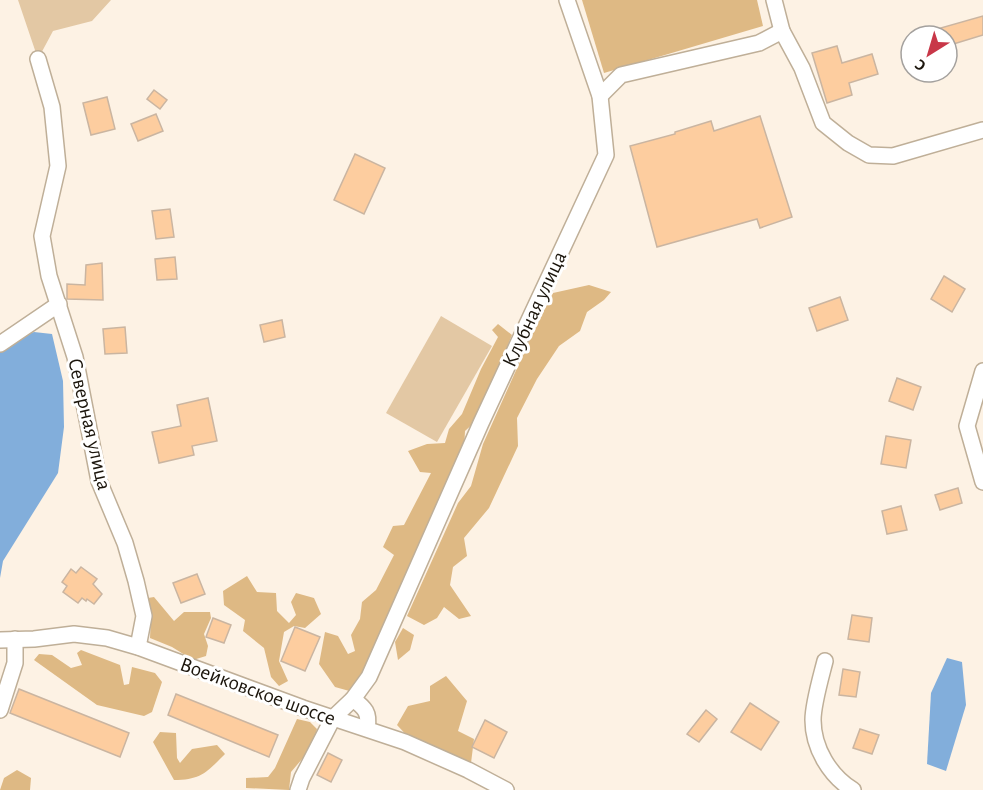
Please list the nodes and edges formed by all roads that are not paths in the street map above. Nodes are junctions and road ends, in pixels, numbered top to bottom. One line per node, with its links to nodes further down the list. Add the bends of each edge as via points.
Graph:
1 (567, 0): 5 (street, Клубная улица)
2 (774, 0): 3 (street)
3 (782, 31): 5 (street, via 759,43 621,75); 6 (street, via 802,68 823,123 848,144 869,154 893,156)
4 (38, 59): 7 (street, Северная улица, via 52,107 58,166 42,236)
5 (600, 96): 14 (street, Клубная улица, via 606,155 481,423 369,677)
6 (983, 129)
7 (58, 304): 8 (street); 12 (street, Северная улица, via 75,357 96,472 136,581 144,616)
8 (0, 344)
9 (983, 370): 10 (street, via 967,426)
10 (983, 483)
11 (8, 640): 12 (street, Воейковское шоссе, via 74,634); 15 (street, via 15,663)
12 (138, 647): 16 (street, Воейковское шоссе)
13 (825, 661): 20 (street, via 813,720 818,744 829,770)
14 (353, 699): 16 (street, Клубная улица); 17 (street, via 363,706 369,718)
15 (0, 710)
16 (333, 718): 17 (street, Воейковское шоссе); 18 (street, Клубная улица)
17 (367, 728): 19 (street, Воейковское шоссе)
18 (298, 790)
19 (506, 790)
20 (854, 790)

